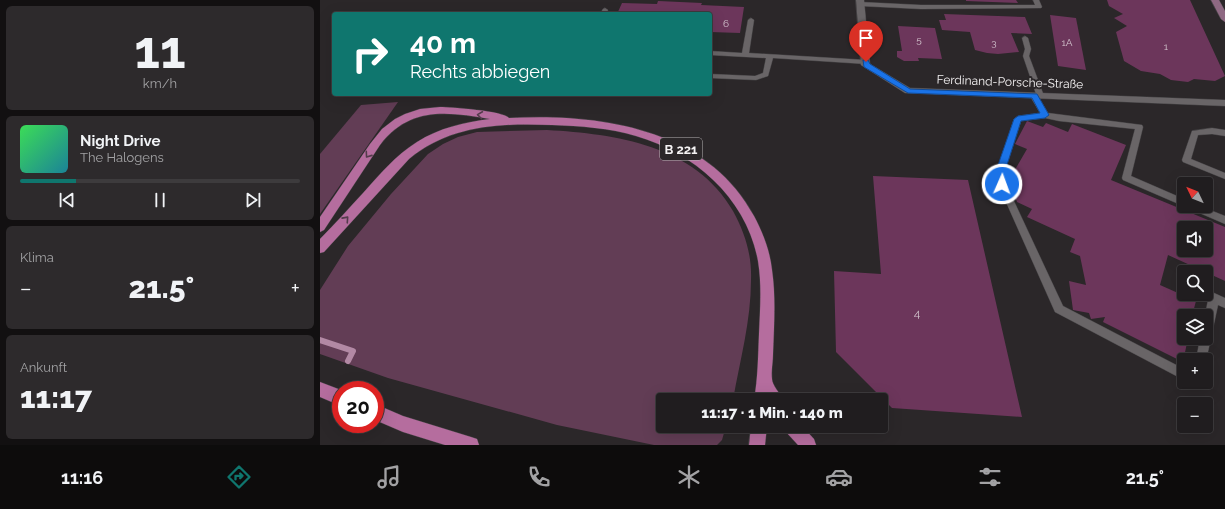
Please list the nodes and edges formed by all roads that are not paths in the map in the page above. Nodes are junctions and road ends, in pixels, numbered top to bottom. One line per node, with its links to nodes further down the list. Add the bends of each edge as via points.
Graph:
1 (1036, 0): 3 (lane, via 1039,7 921,7)
2 (1215, 0): 4 (street)
3 (860, 2): 10 (street)
4 (1225, 19)
5 (751, 20): 8 (lane)
6 (1025, 38): 12 (lane, via 1028,49 1026,56)
7 (712, 53): 8 (lane)
8 (745, 55): 9 (lane)
9 (770, 56): 10 (lane); 11 (lane, via 766,74 763,76)
10 (866, 62): 12 (street, Ferdinand-Porsche-Straße, via 866,65 908,91)
11 (712, 76)
12 (1037, 96): 13 (street, Ferdinand-Porsche-Straße); 14 (lane)
13 (1225, 103)
14 (1045, 115): 18 (lane, via 1139,127 1126,178); 25 (lane, via 1018,119 1002,168 1002,184 1059,309)
15 (519, 121): 21 (main road, B 221, one-way to 21, via 438,110 403,119 389,128 373,148); 22 (main road, B 221, one-way to 15, via 396,164 418,146 440,135 469,126); 26 (main road, B 221, via 556,121 609,126 639,132 671,144 716,172 737,198 754,226 762,251 767,283)
16 (1225, 133): 17 (lane, via 1195,133 1186,160)
17 (1225, 176)
18 (1177, 200)
19 (1208, 213): 20 (lane)
20 (1225, 220)
21 (320, 227)
22 (320, 248)
23 (1225, 303): 24 (lane, via 1214,298)
24 (1202, 353)
25 (1177, 371)
26 (765, 383): 28 (main road, B 221); 29 (main road)
27 (320, 389): 30 (main road)
28 (763, 393)
29 (771, 393)
30 (332, 394)
31 (384, 416): 34 (main road)
32 (758, 433): 35 (main road)
33 (798, 433): 36 (main road)
34 (471, 445)
35 (757, 445)
36 (808, 445)

